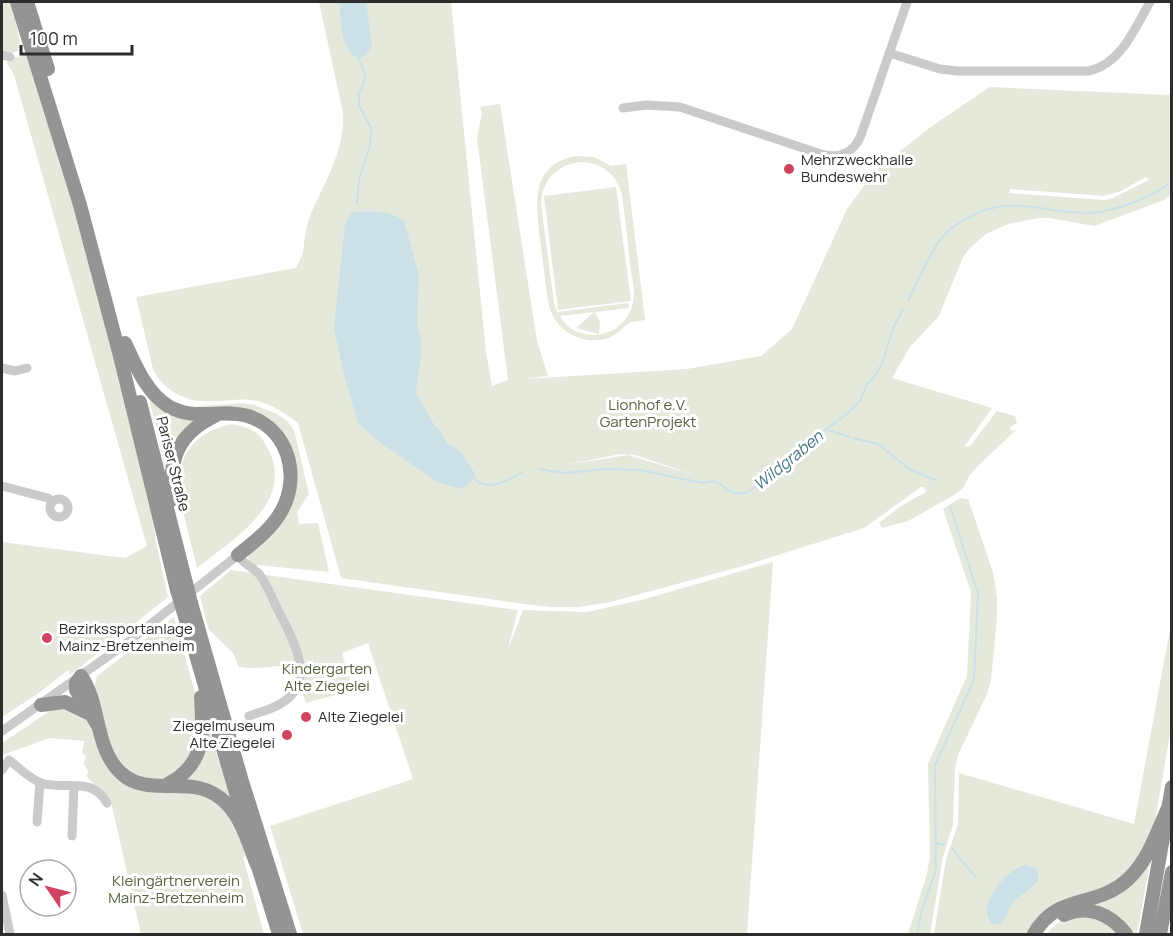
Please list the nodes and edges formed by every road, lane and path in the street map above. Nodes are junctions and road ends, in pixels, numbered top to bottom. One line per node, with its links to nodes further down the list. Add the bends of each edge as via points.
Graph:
1 (17, 2): 15 (highway, Pariser Straße, via 80,205)
2 (27, 2): 7 (highway, Pariser Straße, via 86,195)
3 (907, 2): 5 (street)
4 (1150, 2): 5 (street, via 1116,56 1089,71 957,71)
5 (889, 53): 6 (street, via 859,141 853,149 835,156 681,107)
6 (623, 108)
7 (125, 343): 10 (highway, via 143,380 163,402 178,411); 13 (highway, Pariser Straße)
8 (2, 368): 9 (street)
9 (27, 368)
10 (217, 415): 13 (highway, via 194,428 177,451 171,470); 14 (highway, via 244,415 264,423 281,441 290,465 290,486 283,509 267,531)
11 (2, 486): 12 (street)
12 (52, 501)
13 (170, 518): 15 (highway, Pariser Straße)
14 (238, 555): 18 (street); 20 (street, via 260,576 298,652 301,668 295,689 286,699)
15 (182, 587): 16 (highway, Pariser Straße, bridge)
16 (187, 606): 17 (highway, Pariser Straße); 37 (highway, Pariser Straße)
17 (200, 674): 25 (highway, via 200,750 186,773); 32 (highway, Pariser Straße)
18 (81, 676): 19 (street); 21 (highway, via 76,690)
19 (41, 705): 21 (highway, via 65,702); 22 (street)
20 (249, 716)
21 (94, 719): 25 (highway, via 110,759 121,773 144,785)
22 (2, 731)
23 (2, 770): 24 (street, via 9,760)
24 (40, 782): 26 (street); 30 (street)
25 (166, 785): 32 (highway, via 195,786 221,798 238,821)
26 (74, 786): 28 (street, via 92,788); 31 (street)
27 (1172, 786): 29 (highway)
28 (107, 803)
29 (1167, 810): 38 (highway, via 1145,860 1128,880 1106,893 1057,909); 41 (highway)
30 (37, 822)
31 (72, 836)
32 (257, 865): 36 (highway, Pariser Straße)
33 (1172, 872): 42 (highway)
34 (2, 895): 35 (street)
35 (10, 934)
36 (279, 934)
37 (290, 934)
38 (1034, 934)
39 (1043, 934): 40 (highway, via 1061,916 1084,910 1101,913)
40 (1126, 934)
41 (1146, 934)
42 (1160, 934)

